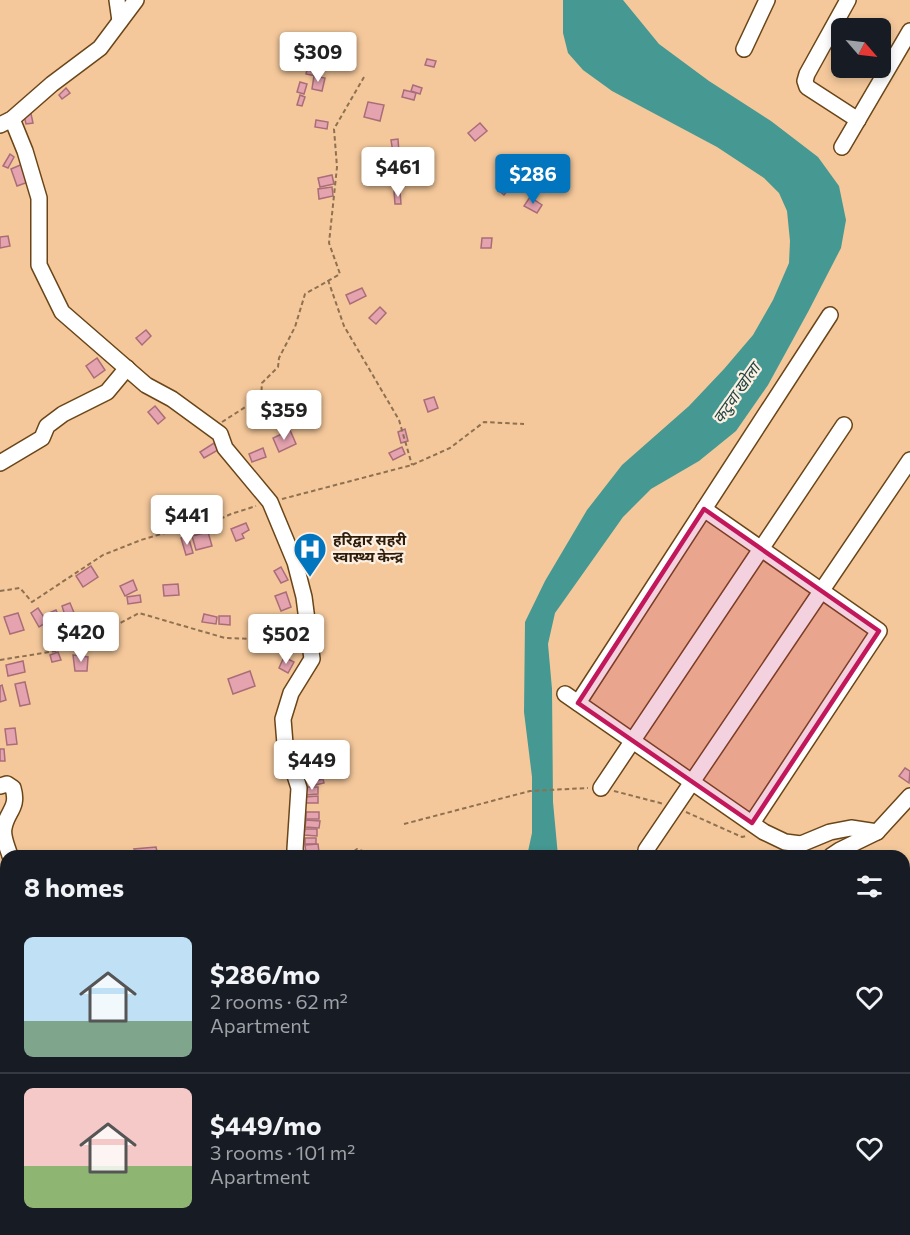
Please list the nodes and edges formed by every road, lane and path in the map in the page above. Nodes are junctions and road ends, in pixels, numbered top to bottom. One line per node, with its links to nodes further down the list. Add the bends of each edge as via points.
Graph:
1 (117, 0): 5 (street)
2 (136, 0): 5 (street)
3 (767, 0): 7 (street)
4 (848, 0): 9 (street, via 805,81 807,87)
5 (120, 21): 10 (street, via 100,48)
6 (910, 31): 9 (street)
7 (744, 49)
8 (364, 77): 12 (path, via 334,129 337,167 329,243 339,274)
9 (858, 120): 11 (street)
10 (6, 122): 14 (street, via 26,151 39,198 39,265 62,312)
11 (842, 147)
12 (328, 280): 17 (path, via 305,294 278,367 262,383 261,397 212,429); 20 (path, via 344,326 399,420)
13 (830, 315): 22 (street)
14 (127, 368): 17 (street, via 146,386 172,399); 19 (street, via 106,392 63,414 47,426 42,438)
15 (524, 424): 20 (path, via 484,422 450,448)
16 (844, 425): 23 (street)
17 (220, 434): 21 (street, via 225,448)
18 (910, 460): 24 (street)
19 (0, 463)
20 (412, 465): 21 (path)
21 (270, 502): 25 (path, via 202,527 168,532 104,555 32,602 21,588); 26 (street, via 295,562)
22 (704, 508): 23 (street); 29 (street)
23 (762, 549): 24 (street); 30 (street)
24 (822, 590): 31 (street); 36 (street, via 879,630)
25 (0, 591)
26 (308, 633): 27 (path, via 225,638 139,613 85,642); 40 (street, via 312,659 291,693 282,719 285,744 299,788)
27 (0, 660)
28 (565, 694): 29 (street)
29 (578, 703): 30 (street)
30 (633, 741): 31 (street); 33 (street)
31 (692, 782): 36 (street); 41 (street)
32 (0, 786): 39 (street, via 8,784 16,798 4,826)
33 (601, 788)
34 (552, 789): 37 (path)
35 (910, 796): 38 (street)
36 (752, 823): 38 (street, via 785,842 801,844 852,828)
37 (404, 824)
38 (877, 832): 42 (street)
39 (8, 850)
40 (294, 850)
41 (646, 850)
42 (840, 850)

